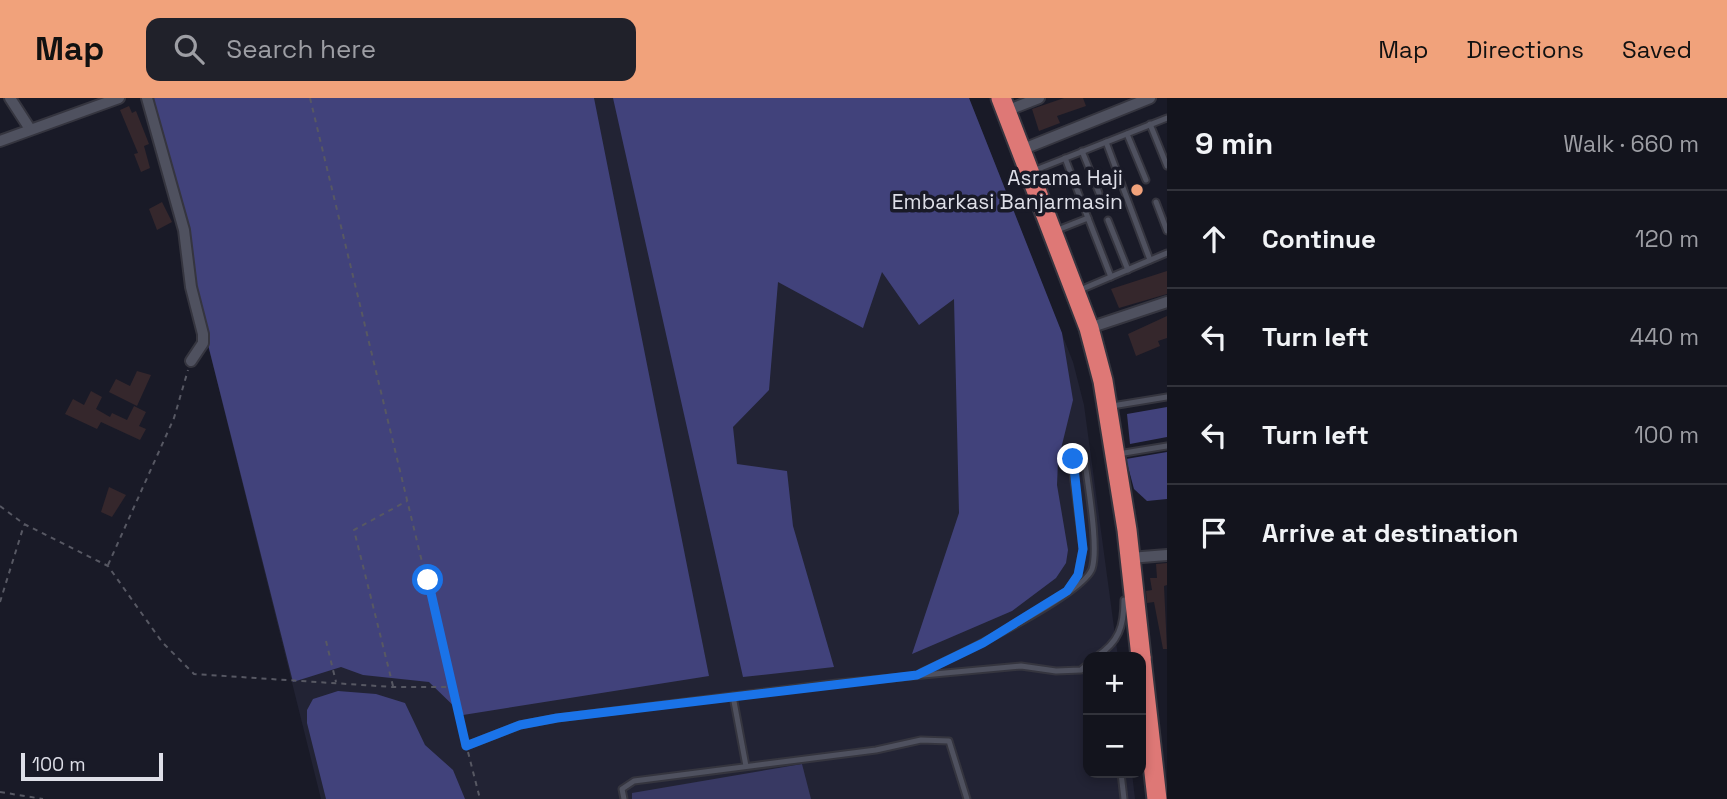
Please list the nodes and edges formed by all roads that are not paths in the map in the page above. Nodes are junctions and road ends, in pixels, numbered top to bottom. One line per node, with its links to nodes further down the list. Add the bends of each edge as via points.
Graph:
1 (10, 98): 9 (street)
2 (119, 98): 9 (street)
3 (146, 98): 32 (street, via 184,230 202,334 203,343)
4 (1039, 98): 6 (street)
5 (1150, 98): 13 (street)
6 (1000, 102): 13 (highway); 29 (highway)
7 (1167, 118): 8 (lane)
8 (1150, 124): 10 (lane); 16 (lane)
9 (30, 129): 11 (street)
10 (1127, 134): 12 (lane); 18 (lane)
11 (0, 141)
12 (1106, 142): 14 (lane); 26 (lane)
13 (1021, 150): 17 (highway)
14 (1082, 151): 15 (lane); 19 (lane)
15 (1065, 158): 17 (lane); 21 (lane)
16 (1167, 166)
17 (1029, 173): 24 (highway)
18 (1146, 180)
19 (1099, 193)
20 (1156, 202): 23 (lane)
21 (1088, 218): 24 (lane); 28 (lane)
22 (1108, 220): 27 (lane)
23 (1167, 230)
24 (1052, 232): 29 (highway)
25 (1167, 253): 26 (lane)
26 (1150, 260): 27 (lane)
27 (1128, 270): 28 (lane)
28 (1111, 277): 29 (lane)
29 (1074, 301): 31 (highway); 40 (highway, via 1105,439)
30 (1167, 302): 31 (street)
31 (1089, 328): 34 (highway)
32 (191, 361)
33 (1167, 397): 34 (lane)
34 (1109, 406): 36 (highway)
35 (1167, 446): 36 (lane)
36 (1116, 455): 38 (highway)
37 (1167, 555): 38 (street)
38 (1130, 558): 43 (highway)
39 (1067, 591): 39 (lane, via 1082,563 1072,466 1081,455 1093,566 1090,574); 45 (lane, via 983,643)
40 (1124, 600): 41 (lane, via 1122,628); 42 (highway)
41 (1103, 652)
42 (1132, 652)
43 (1140, 652)
44 (1081, 670): 45 (lane, via 1021,666)
45 (917, 675): 46 (lane)
46 (733, 696): 48 (lane, via 557,718 520,725); 49 (lane)
47 (1146, 702): 56 (highway)
48 (466, 746)
49 (746, 766): 52 (lane, via 634,781 622,789); 53 (lane, via 936,738 949,741)
50 (1146, 767): 55 (highway)
51 (1122, 778): 54 (lane)
52 (624, 799)
53 (967, 799)
54 (1124, 799)
55 (1150, 799)
56 (1157, 799)

